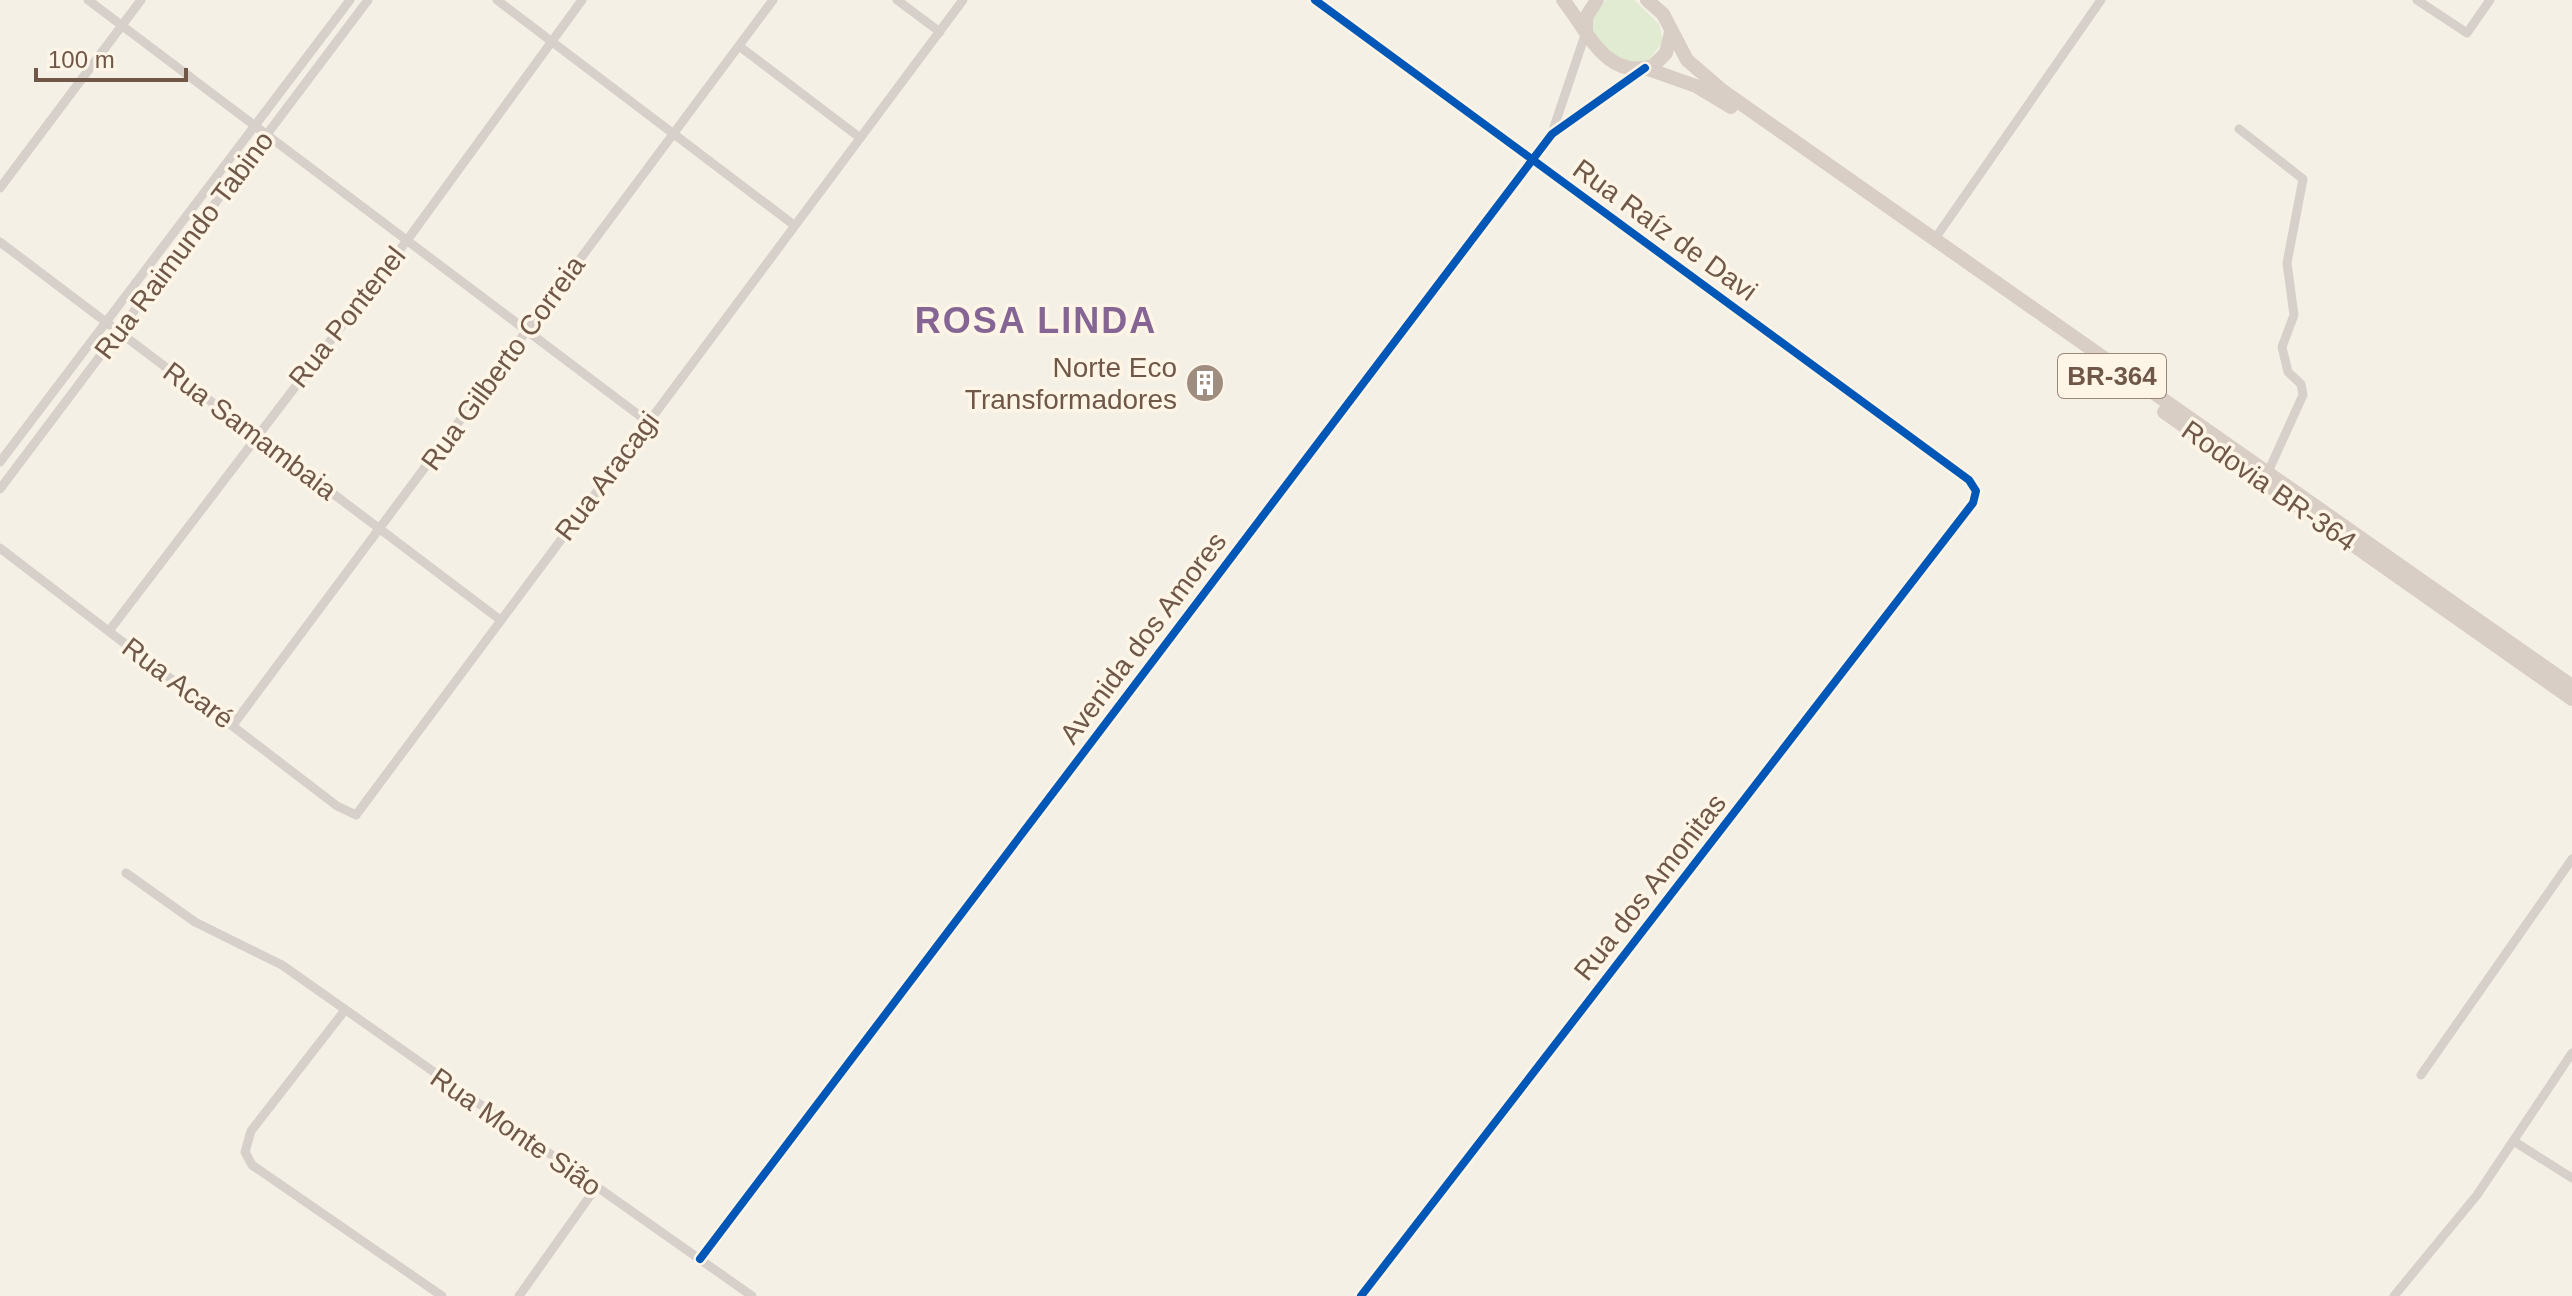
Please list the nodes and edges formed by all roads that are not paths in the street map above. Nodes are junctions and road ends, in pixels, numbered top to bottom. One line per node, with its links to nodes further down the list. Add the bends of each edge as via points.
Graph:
1 (88, 0): 17 (street)
2 (141, 0): 17 (street)
3 (350, 0): 24 (street, Rua Raimundo Tabino)
4 (368, 0): 26 (street, Rua Raimundo Tabino)
5 (497, 0): 21 (street)
6 (582, 0): 21 (street, Rua Pontenel)
7 (773, 0): 22 (street, Rua Gilberto Correia)
8 (897, 0): 18 (street)
9 (963, 0): 18 (street, Rua Aracagi)
10 (1315, 0): 30 (street, Rua Raíz de Davi)
11 (1563, 0): 19 (highway, BR-364)
12 (1597, 0): 19 (highway, via 1586,17)
13 (1647, 0): 20 (highway, BR-364)
14 (2101, 0): 34 (street)
15 (2417, 0): 16 (street, via 2467,33)
16 (2490, 0)
17 (122, 25): 24 (street); 31 (street)
18 (940, 32): 29 (street, Rua Aracagi)
19 (1586, 32): 23 (highway, BR-364, via 1606,58); 28 (street, Avenida dos Amores)
20 (1671, 32): 23 (highway, via 1666,53); 34 (highway, BR-364, via 1687,60 1711,81)
21 (551, 41): 27 (street); 33 (street, Rua Pontenel)
22 (739, 46): 27 (street, Rua Gilberto Correia); 29 (street)
23 (1645, 68): 28 (street, Avenida dos Amores); 52 (highway, Rodovia BR-364 / BR-364, via 1672,75 1726,104)
24 (256, 123): 26 (street); 36 (street, Rua Raimundo Tabino)
25 (2239, 129): 44 (street, via 2303,179 2287,263 2294,315 2282,347 2288,372 2301,384 2303,395)
26 (268, 133): 33 (street); 37 (street, Rua Raimundo Tabino)
27 (672, 133): 32 (street); 39 (street, Rua Gilberto Correia)
28 (1552, 134): 30 (street, Avenida dos Amores)
29 (859, 137): 32 (street, Rua Aracagi)
30 (1532, 160): 46 (street, Rua Raíz de Davi, via 1969,480 1976,491); 63 (street, Avenida dos Amores)
31 (0, 188)
32 (794, 225): 41 (street, Rua Aracagi)
33 (408, 239): 39 (street); 42 (street, Rua Pontenel)
34 (1934, 240): 44 (highway, BR-364)
35 (0, 242): 38 (street, Rua Samambaia)
36 (129, 288): 37 (street); 38 (street, Rua Raimundo Tabino)
37 (143, 298): 40 (street, Rua Raimundo Tabino)
38 (105, 321): 40 (street, Rua Samambaia); 43 (street, Rua Raimundo Tabino)
39 (527, 331): 41 (street); 47 (street, Rua Gilberto Correia)
40 (118, 332): 42 (street, Rua Samambaia); 45 (street, Rua Raimundo Tabino)
41 (648, 422): 49 (street, Rua Aracagi)
42 (255, 436): 47 (street, Rua Samambaia); 50 (street, Rua Pontenel)
43 (0, 462)
44 (2268, 472): 51 (highway, BR-364)
45 (0, 489)
46 (1973, 503): 67 (street, Rua dos Amonitas)
47 (381, 528): 49 (street, Rua Samambaia); 53 (street, Rua Gilberto Correia)
48 (0, 548): 50 (street, Rua Acaré)
49 (499, 619): 54 (street, Rua Aracagi)
50 (109, 631): 53 (street, Rua Acaré)
51 (2572, 686)
52 (2572, 699)
53 (233, 725): 54 (street, Rua Acaré)
54 (356, 815)
55 (2572, 859): 59 (street)
56 (126, 873): 57 (street, Rua Monte Sião, via 195,922 282,965)
57 (345, 1010): 62 (street, Rua Monte Sião); 64 (street, via 251,1131 245,1152 252,1165)
58 (2570, 1060): 60 (street)
59 (2421, 1075)
60 (2515, 1142): 61 (street); 68 (street)
61 (2572, 1178)
62 (595, 1189): 63 (street, Rua Monte Sião); 65 (street)
63 (700, 1259): 66 (street, Rua Monte Sião)
64 (442, 1296)
65 (519, 1296)
66 (752, 1296)
67 (1361, 1296)
68 (2394, 1296)

